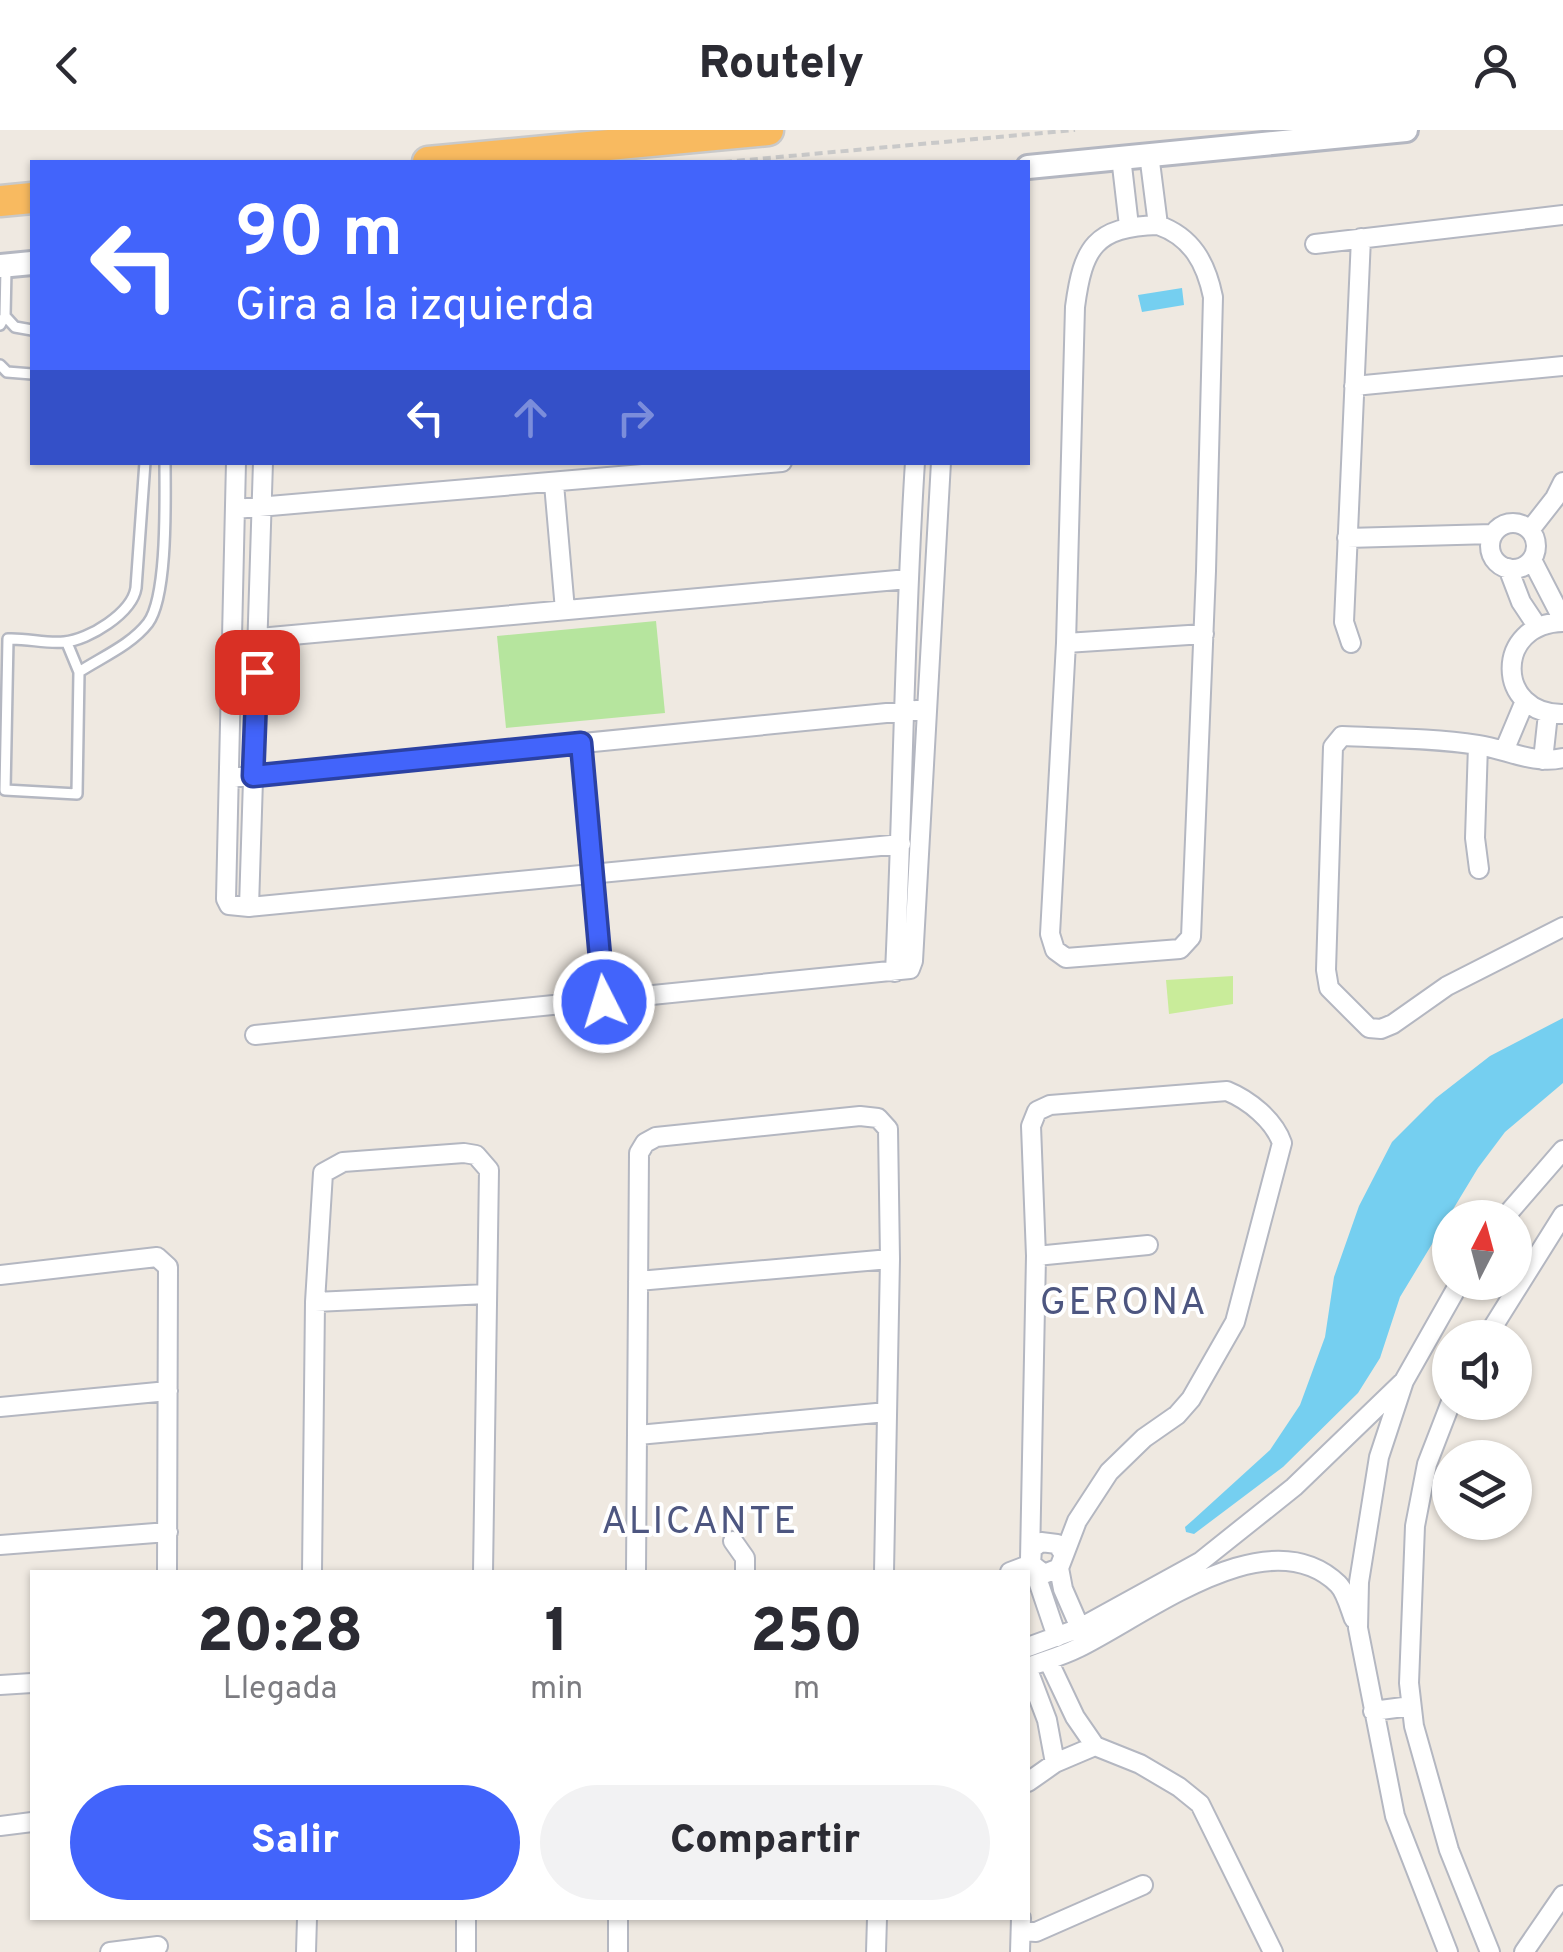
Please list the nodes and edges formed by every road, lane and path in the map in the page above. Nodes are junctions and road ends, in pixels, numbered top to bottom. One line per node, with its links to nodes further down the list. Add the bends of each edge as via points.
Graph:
1 (768, 130): 6 (highway)
2 (1075, 130): 7 (path)
3 (1406, 130): 4 (street)
4 (1149, 154): 5 (street); 12 (street)
5 (1121, 156): 8 (street); 13 (street)
6 (451, 160)
7 (746, 160)
8 (1030, 167)
9 (30, 198): 10 (highway)
10 (0, 201)
11 (1563, 215): 14 (street)
12 (1158, 224): 13 (street); 44 (street, via 1188,242 1213,296)
13 (1130, 226): 48 (street, via 1102,236 1078,281)
14 (1360, 238): 15 (street); 23 (street)
15 (1315, 244)
16 (30, 263): 17 (street)
17 (3, 266): 18 (lane)
18 (2, 320): 19 (lane)
19 (30, 330)
20 (0, 364): 22 (lane, via 8,372)
21 (1563, 366): 23 (street)
22 (30, 374)
23 (1354, 386): 37 (street)
24 (145, 465): 46 (lane, via 132,604 110,623)
25 (166, 465): 49 (lane, via 161,575 150,620 129,642)
26 (236, 465): 34 (street)
27 (263, 465): 33 (street)
28 (751, 465): 32 (street)
29 (915, 465): 40 (street)
30 (941, 465): 51 (street)
31 (1563, 482): 35 (street)
32 (554, 484): 33 (street); 41 (street)
33 (262, 508): 34 (street); 45 (street)
34 (235, 509): 60 (street)
35 (1530, 530): 36 (street, via 1511,522); 38 (street, via 1537,545)
36 (1493, 534): 37 (street); 39 (street, via 1492,555)
37 (1347, 538): 47 (street, via 1344,622)
38 (1532, 560): 39 (street); 42 (street)
39 (1508, 568): 43 (street)
40 (908, 579): 41 (street); 52 (street)
41 (565, 610): 45 (street)
42 (1563, 621): 43 (street)
43 (1537, 626): 50 (street, via 1511,661)
44 (1204, 634): 48 (street); 48 (street, via 1189,942 1180,949 1066,958 1050,934)
45 (258, 638): 59 (street)
46 (66, 642): 49 (lane); 49 (lane, via 8,639 4,790 77,794)
47 (1351, 642)
48 (1066, 643)
49 (79, 672)
50 (1525, 702): 53 (street); 56 (street)
51 (927, 709): 52 (street); 66 (street, via 913,961)
52 (904, 711): 54 (street); 61 (street)
53 (1555, 714): 58 (street)
54 (581, 743): 59 (street); 63 (street)
55 (1478, 745): 56 (street); 62 (street); 65 (street, via 1342,736 1332,747 1329,988 1369,1028 1381,1028)
56 (1504, 750): 58 (street)
57 (1563, 758): 58 (street)
58 (1543, 760)
59 (253, 776): 60 (street); 64 (street)
60 (229, 778): 64 (street, via 226,899 233,907)
61 (901, 844): 63 (street); 66 (street)
62 (1479, 869)
63 (593, 871): 64 (street); 67 (street)
64 (249, 906)
65 (1563, 927)
66 (895, 972): 67 (street)
67 (604, 1002): 68 (street)
68 (255, 1035)
69 (1563, 1150): 70 (street)
70 (1520, 1200)
71 (1563, 1214): 80 (street)
72 (1148, 1245): 73 (street)
73 (1036, 1256): 91 (street, via 1031,1126 1050,1105 1227,1091 1282,1137 1235,1322 1184,1407 1109,1472); 93 (street)
74 (890, 1259): 76 (street); 76 (street, via 888,1129 878,1118 860,1116 656,1136 645,1144 639,1153); 84 (street)
75 (0, 1276): 82 (street, via 164,1262 170,1274)
76 (638, 1281): 86 (street)
77 (487, 1294): 79 (street); 79 (street, via 489,1170 476,1155 464,1153 343,1162 323,1174); 96 (street)
78 (1450, 1300): 81 (street)
79 (316, 1302): 95 (street)
80 (1497, 1320)
81 (1404, 1381): 88 (street, via 1294,1487); 102 (street, via 1376,1472)
82 (168, 1391): 83 (street); 87 (street)
83 (0, 1407)
84 (888, 1412): 86 (street); 99 (street)
85 (1444, 1420): 110 (street, via 1415,1526)
86 (638, 1435): 97 (street)
87 (168, 1532): 90 (street); 94 (street)
88 (1232, 1536): 92 (street); 101 (street, via 1200,1562)
89 (732, 1540): 98 (street)
90 (0, 1546)
91 (1061, 1561): 93 (street, via 1050,1574); 93 (street, via 1056,1544 1046,1541 1032,1548); 101 (street, via 1063,1590)
92 (1250, 1563): 102 (street, via 1307,1565 1340,1586); 105 (street, via 1223,1570)
93 (1032, 1564): 100 (street); 103 (street)
94 (167, 1570)
95 (312, 1570)
96 (483, 1570)
97 (636, 1570)
98 (746, 1570)
99 (884, 1570)
100 (1016, 1570)
101 (1080, 1628): 103 (street)
102 (1358, 1628): 111 (street)
103 (1057, 1636): 104 (street)
104 (1030, 1646)
105 (1048, 1660): 106 (street); 112 (street)
106 (1030, 1667)
107 (1030, 1673): 113 (street)
108 (30, 1682): 109 (street)
109 (0, 1685)
110 (1411, 1706): 111 (street); 133 (street, via 1454,1864)
111 (1373, 1712): 132 (street, via 1395,1816)
112 (1095, 1746): 113 (street); 131 (street, via 1140,1764 1200,1804)
113 (1056, 1763): 114 (street)
114 (1030, 1781)
115 (30, 1822): 116 (street)
116 (0, 1826)
117 (1144, 1886): 123 (street, via 1036,1932)
118 (1563, 1896): 134 (street)
119 (306, 1920): 126 (street)
120 (466, 1920): 127 (street)
121 (618, 1920): 128 (street)
122 (877, 1920): 129 (street)
123 (1021, 1924): 130 (street)
124 (158, 1946): 125 (street)
125 (110, 1952)
126 (306, 1952)
127 (466, 1952)
128 (618, 1952)
129 (876, 1952)
130 (1020, 1952)
131 (1272, 1952)
132 (1448, 1952)
133 (1490, 1952)
134 (1524, 1952)

